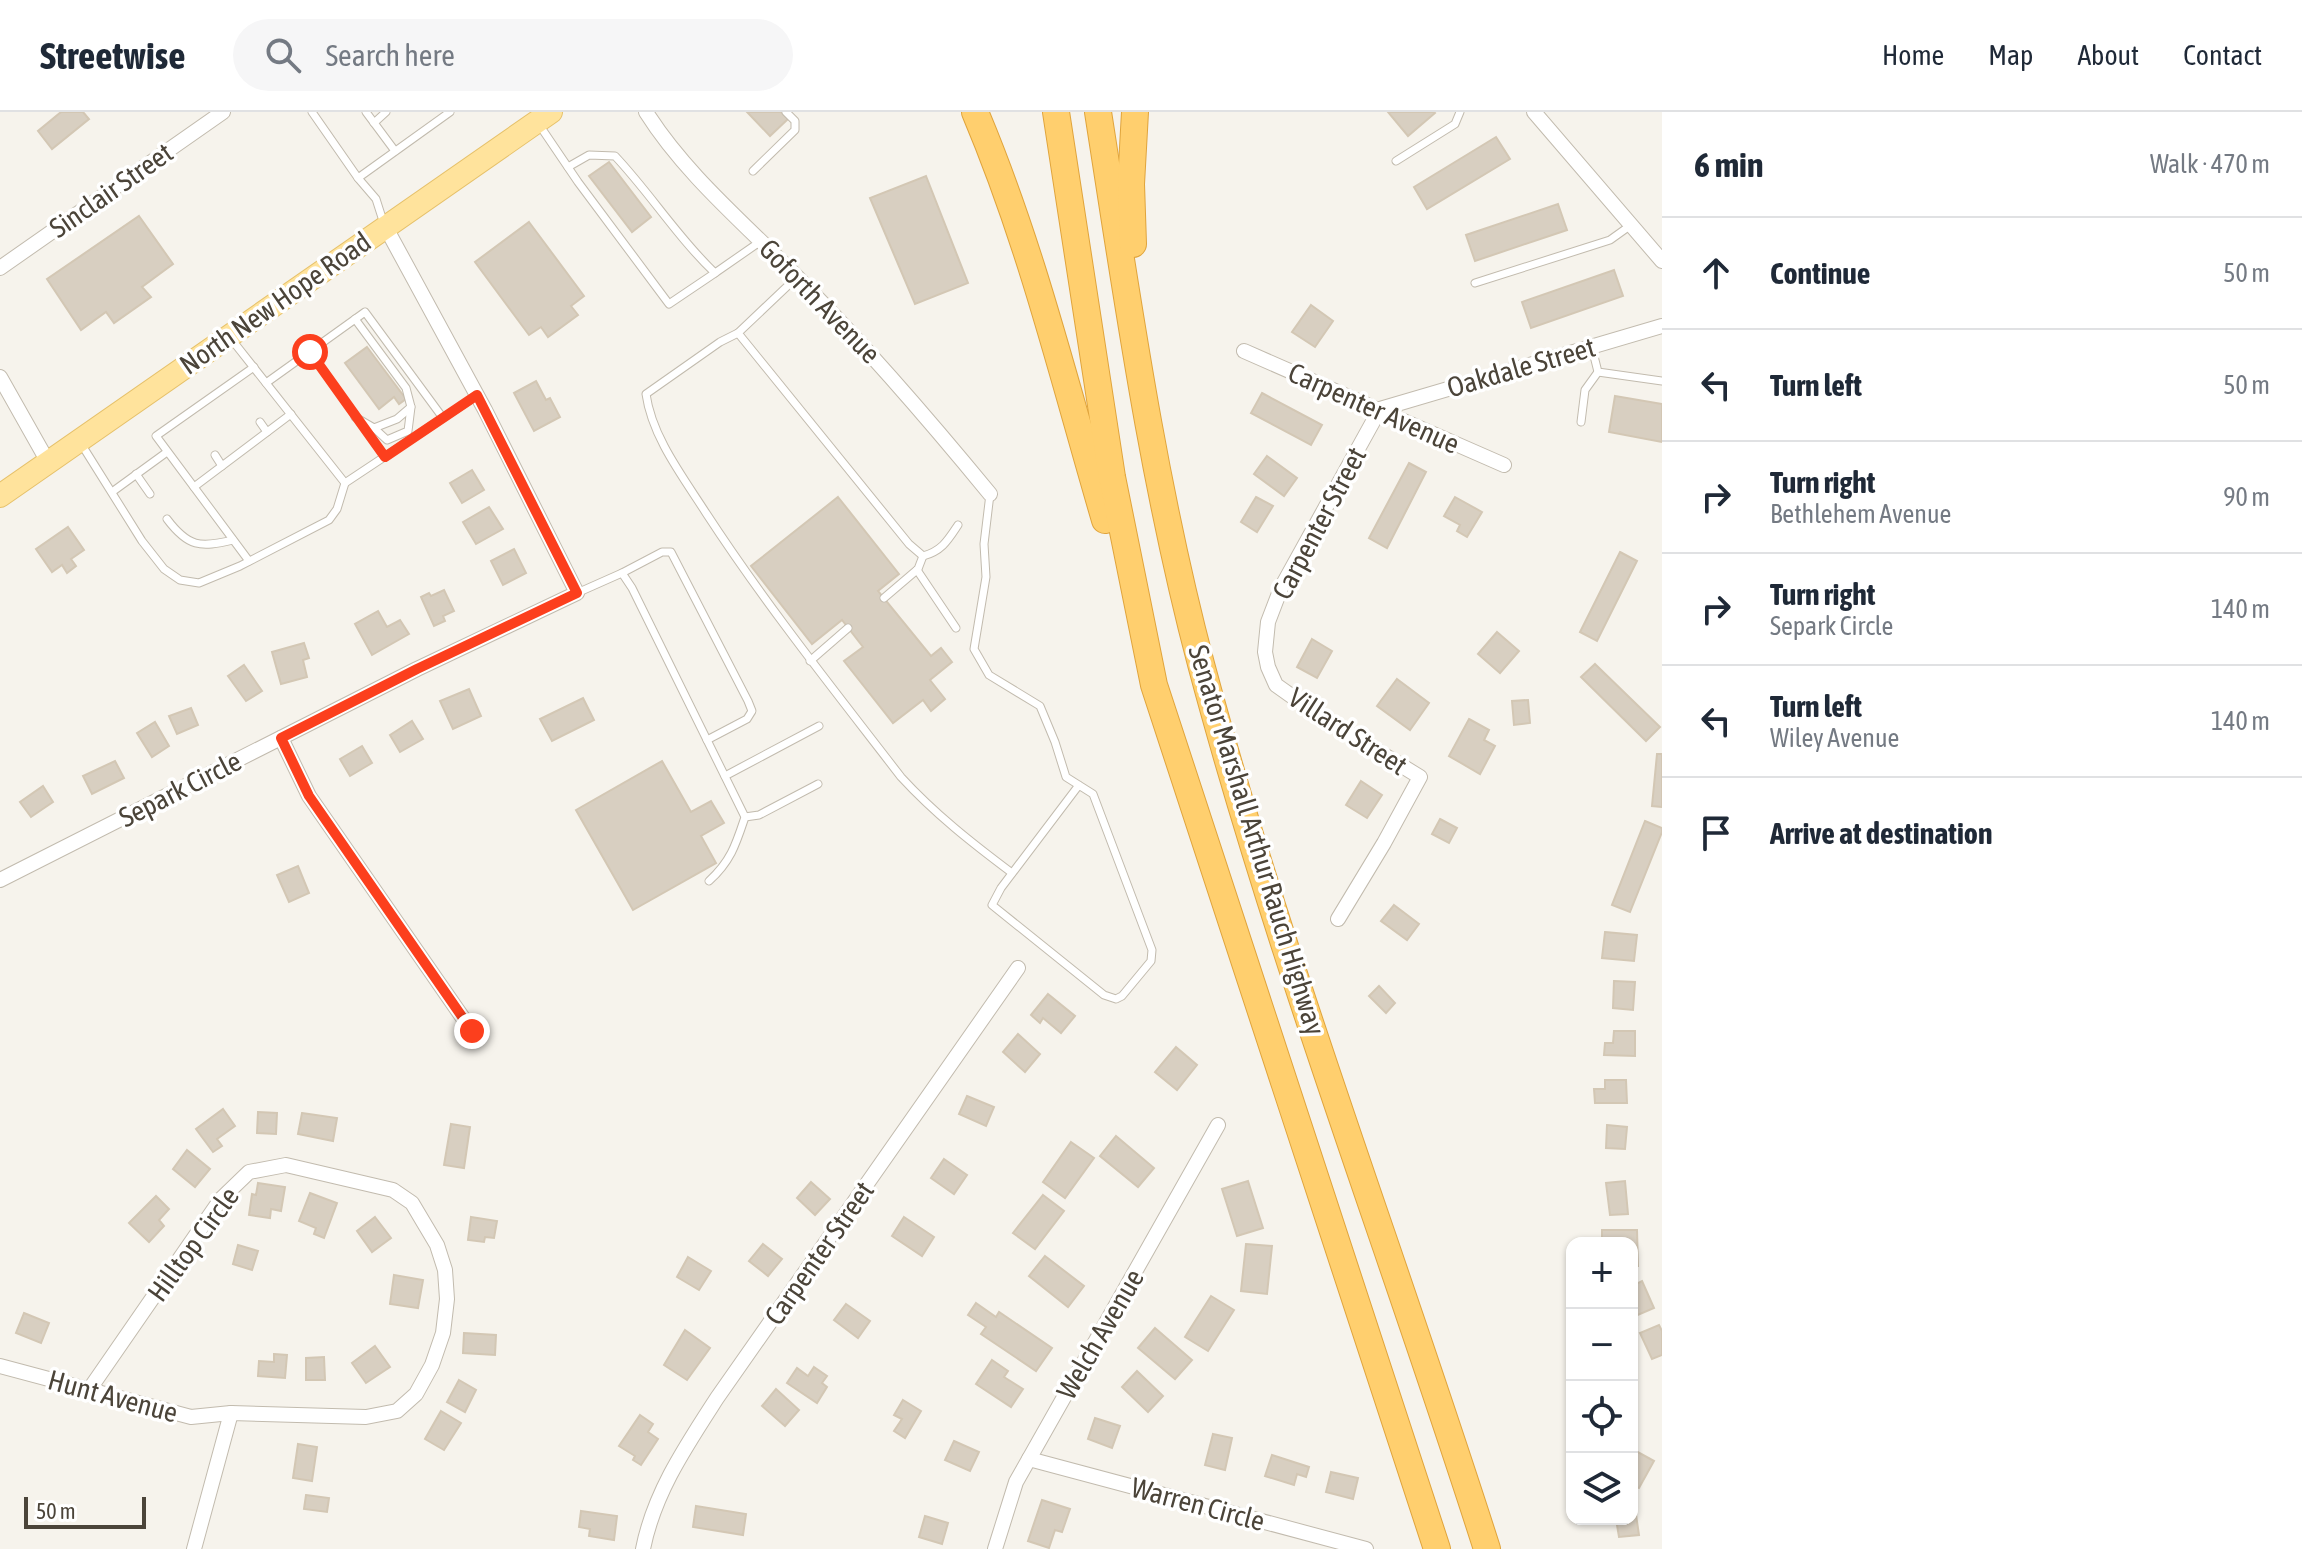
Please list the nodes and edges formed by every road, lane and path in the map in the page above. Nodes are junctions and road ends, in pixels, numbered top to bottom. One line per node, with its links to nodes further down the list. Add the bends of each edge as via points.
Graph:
1 (223, 112): 25 (street, Sinclair Street)
2 (312, 112): 20 (lane)
3 (366, 112): 15 (lane)
4 (386, 112): 15 (lane)
5 (450, 112): 16 (lane)
6 (646, 112): 23 (street, Goforth Avenue, via 708,189)
7 (786, 112): 19 (lane, via 795,121 795,130)
8 (975, 112): 86 (highway, via 1052,328)
9 (1056, 112): 86 (highway, Senator Marshall Arthur Rauch Highway, via 1107,449)
10 (1098, 112): 29 (highway, Senator Marshall Arthur Rauch Highway)
11 (1135, 112): 29 (highway, via 1134,263)
12 (1460, 112): 17 (lane, via 1455,124)
13 (1534, 112): 21 (street)
14 (544, 117): 18 (lane); 22 (main road, North New Hope Road)
15 (374, 123): 16 (lane)
16 (395, 151): 20 (lane)
17 (1396, 161)
18 (568, 167): 26 (lane, via 589,155 615,156); 26 (lane, via 669,304)
19 (753, 171)
20 (358, 178): 22 (lane, via 376,199)
21 (1631, 225): 24 (street); 28 (lane, via 1610,240)
22 (385, 226): 33 (main road, North New Hope Road); 44 (street)
23 (761, 241): 26 (lane); 27 (street, Goforth Avenue)
24 (1662, 261)
25 (0, 268)
26 (715, 273)
27 (797, 277): 32 (lane); 72 (street, Goforth Avenue, via 905,390)
28 (1475, 283)
29 (1126, 295): 106 (highway, Senator Marshall Arthur Rauch Highway, via 1169,535 1261,872)
30 (355, 319): 36 (lane); 46 (lane, via 406,388); 52 (lane, via 365,312)
31 (1662, 326): 34 (street, Oakdale Street)
32 (738, 333): 77 (lane); 85 (lane, via 653,388 646,394 648,407 702,506)
33 (228, 336): 37 (lane); 59 (main road, North New Hope Road)
34 (1591, 347): 38 (lane); 48 (street, Oakdale Street)
35 (1244, 351): 48 (street, Carpenter Avenue)
36 (310, 352): 41 (lane); 51 (lane)
37 (254, 367): 41 (lane); 42 (lane)
38 (1598, 372): 40 (lane); 54 (lane, via 1585,390)
39 (0, 377): 64 (street)
40 (1662, 381)
41 (266, 383): 49 (lane)
42 (230, 384): 43 (lane); 45 (lane)
43 (237, 394)
44 (477, 395): 52 (lane); 81 (street)
45 (209, 398): 47 (lane); 50 (lane)
46 (411, 407): 56 (lane); 56 (lane, via 408,431 387,440)
47 (217, 409)
48 (1380, 409): 65 (street, Carpenter Avenue); 87 (street, Carpenter Street, via 1272,610 1265,652)
49 (291, 414): 57 (lane); 68 (lane)
50 (185, 415): 55 (lane); 61 (lane, via 156,436)
51 (355, 417): 56 (lane); 63 (lane)
52 (443, 418): 63 (lane)
53 (260, 422): 57 (lane)
54 (1581, 422)
55 (193, 425)
56 (374, 428)
57 (267, 432): 60 (lane)
58 (238, 439): 60 (lane)
59 (79, 440): 64 (main road, North New Hope Road); 70 (lane)
60 (245, 449): 66 (lane)
61 (167, 452): 67 (lane); 69 (lane)
62 (215, 455): 66 (lane)
63 (385, 457): 68 (lane)
64 (48, 462): 73 (main road, North New Hope Road)
65 (1504, 465)
66 (222, 466): 69 (lane)
67 (136, 474): 70 (lane); 71 (lane)
68 (345, 483): 78 (lane, via 329,520)
69 (194, 487): 76 (lane)
70 (112, 492): 78 (lane, via 142,541 180,580 199,583)
71 (150, 494)
72 (990, 494): 93 (lane, via 986,577 974,649 989,675 1040,706 1066,777)
73 (0, 496)
74 (167, 519): 76 (lane, via 188,542 212,545)
75 (958, 525): 77 (lane, via 942,548)
76 (233, 540): 78 (lane)
77 (923, 556): 79 (lane)
78 (249, 561)
79 (917, 570): 82 (lane); 84 (lane)
80 (622, 573): 81 (lane); 90 (lane); 90 (lane, via 671,552 748,701 752,711 747,719)
81 (577, 593): 89 (street, Separk Circle)
82 (884, 598)
83 (848, 628): 85 (lane)
84 (956, 628)
85 (810, 661): 95 (lane, via 925,803)
86 (1154, 685): 111 (highway, Senator Marshall Arthur Rauch Highway)
87 (1276, 685): 98 (street, Villard Street, via 1420,777)
88 (819, 726): 91 (lane)
89 (281, 738): 96 (street, Separk Circle); 100 (street, via 309,796)
90 (707, 740): 91 (lane)
91 (725, 776): 94 (lane)
92 (818, 784): 94 (lane)
93 (1079, 785): 95 (lane); 95 (lane, via 1093,794 1152,950 1151,961 1122,996 1104,995 992,905)
94 (745, 817): 97 (lane, via 725,866)
95 (1012, 873)
96 (0, 880)
97 (709, 881)
98 (1338, 919)
99 (1018, 968): 108 (street, Carpenter Street, via 673,1466)
100 (472, 1031)
101 (1218, 1125): 105 (street, Welch Avenue)
102 (0, 1366): 103 (street, Hunt Avenue)
103 (89, 1390): 104 (street, Hunt Avenue, via 191,1417); 104 (street, Hilltop Circle, via 221,1199 249,1172 286,1165 393,1190 412,1203 437,1245 447,1299 443,1333 416,1394 397,1411 366,1417)
104 (231, 1413): 107 (street)
105 (1029, 1459): 109 (street, Welch Avenue, via 1016,1482); 110 (street, Warren Circle)
106 (1486, 1545)
107 (194, 1549)
108 (643, 1549)
109 (995, 1549)
110 (1366, 1549)
111 (1437, 1549)

